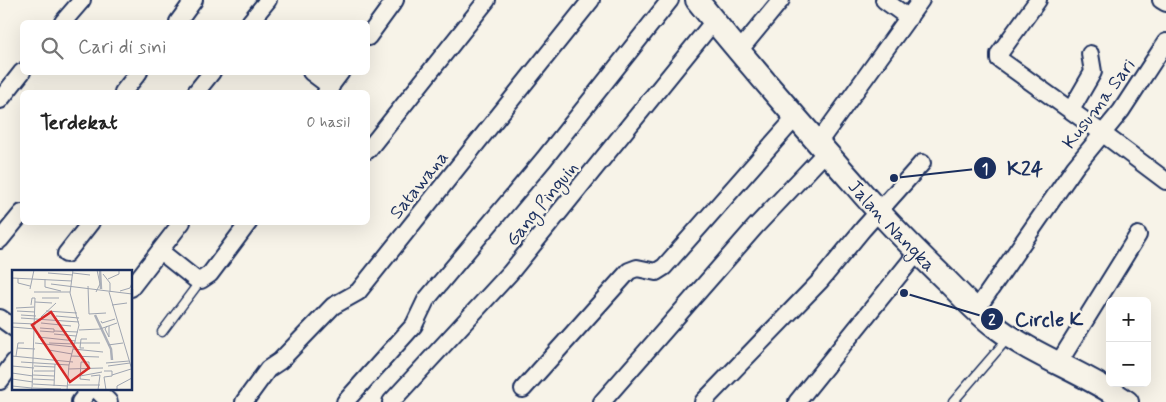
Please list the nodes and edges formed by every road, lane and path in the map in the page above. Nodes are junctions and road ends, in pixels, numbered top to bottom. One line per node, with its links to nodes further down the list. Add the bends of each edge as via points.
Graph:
1 (82, 0): 16 (street)
2 (194, 0): 17 (street)
3 (268, 0): 18 (street)
4 (395, 0): 20 (street)
5 (487, 0): 36 (street)
6 (591, 0): 65 (street, Satawana, via 358,292 333,306 280,361 268,369)
7 (670, 0): 66 (street, via 544,159 426,300 414,325)
8 (697, 0): 19 (main road, Jalan Nangka)
9 (781, 0): 22 (street)
10 (884, 0): 15 (street)
11 (921, 0): 15 (street)
12 (1038, 0): 33 (street, via 998,57)
13 (1161, 0): 14 (street)
14 (1166, 3)
15 (909, 18): 37 (street)
16 (66, 20)
17 (179, 20)
18 (252, 20)
19 (714, 21): 22 (main road, Jalan Nangka); 67 (street, Gang Pinguin, via 510,272)
20 (370, 34)
21 (1166, 42): 35 (street, Kusuma Sari, via 1121,111)
22 (740, 51): 34 (main road, Jalan Nangka)
23 (1090, 54): 33 (street, via 1093,72)
24 (20, 75): 32 (street)
25 (137, 75): 29 (street)
26 (210, 75): 30 (street)
27 (315, 75): 31 (street)
28 (339, 75): 31 (street)
29 (125, 90)
30 (198, 90)
31 (328, 90)
32 (0, 100)
33 (1071, 110): 35 (street)
34 (796, 117): 37 (main road, Jalan Nangka); 60 (street, via 661,270 635,268 629,271)
35 (1102, 133): 39 (street); 52 (street, Kusuma Sari)
36 (370, 147)
37 (822, 148): 40 (main road, Jalan Nangka); 68 (street)
38 (922, 163): 40 (street)
39 (1166, 181)
40 (878, 212): 48 (main road, Jalan Nangka); 69 (street, via 821,280)
41 (20, 215): 46 (street)
42 (89, 225): 49 (street)
43 (180, 225): 47 (street)
44 (247, 225): 50 (street, via 210,274)
45 (1138, 235): 57 (street)
46 (0, 240)
47 (160, 251): 50 (street, via 196,280); 51 (street)
48 (917, 253): 52 (main road, Jalan Nangka); 70 (street)
49 (66, 254)
50 (201, 280): 55 (lane)
51 (132, 287)
52 (976, 310): 56 (main road, Jalan Nangka)
53 (0, 318): 54 (street)
54 (12, 327)
55 (162, 332)
56 (1010, 336): 57 (main road, Jalan Nangka); 71 (lane)
57 (1058, 364): 72 (main road, Jalan Nangka)
58 (12, 365): 59 (street)
59 (0, 381)
60 (523, 389)
61 (89, 390): 63 (street)
62 (97, 390): 64 (street)
63 (80, 402)
64 (109, 402)
65 (244, 402)
66 (345, 402)
67 (391, 402)
68 (602, 402)
69 (703, 402)
70 (797, 402)
71 (953, 402)
72 (1127, 402)

